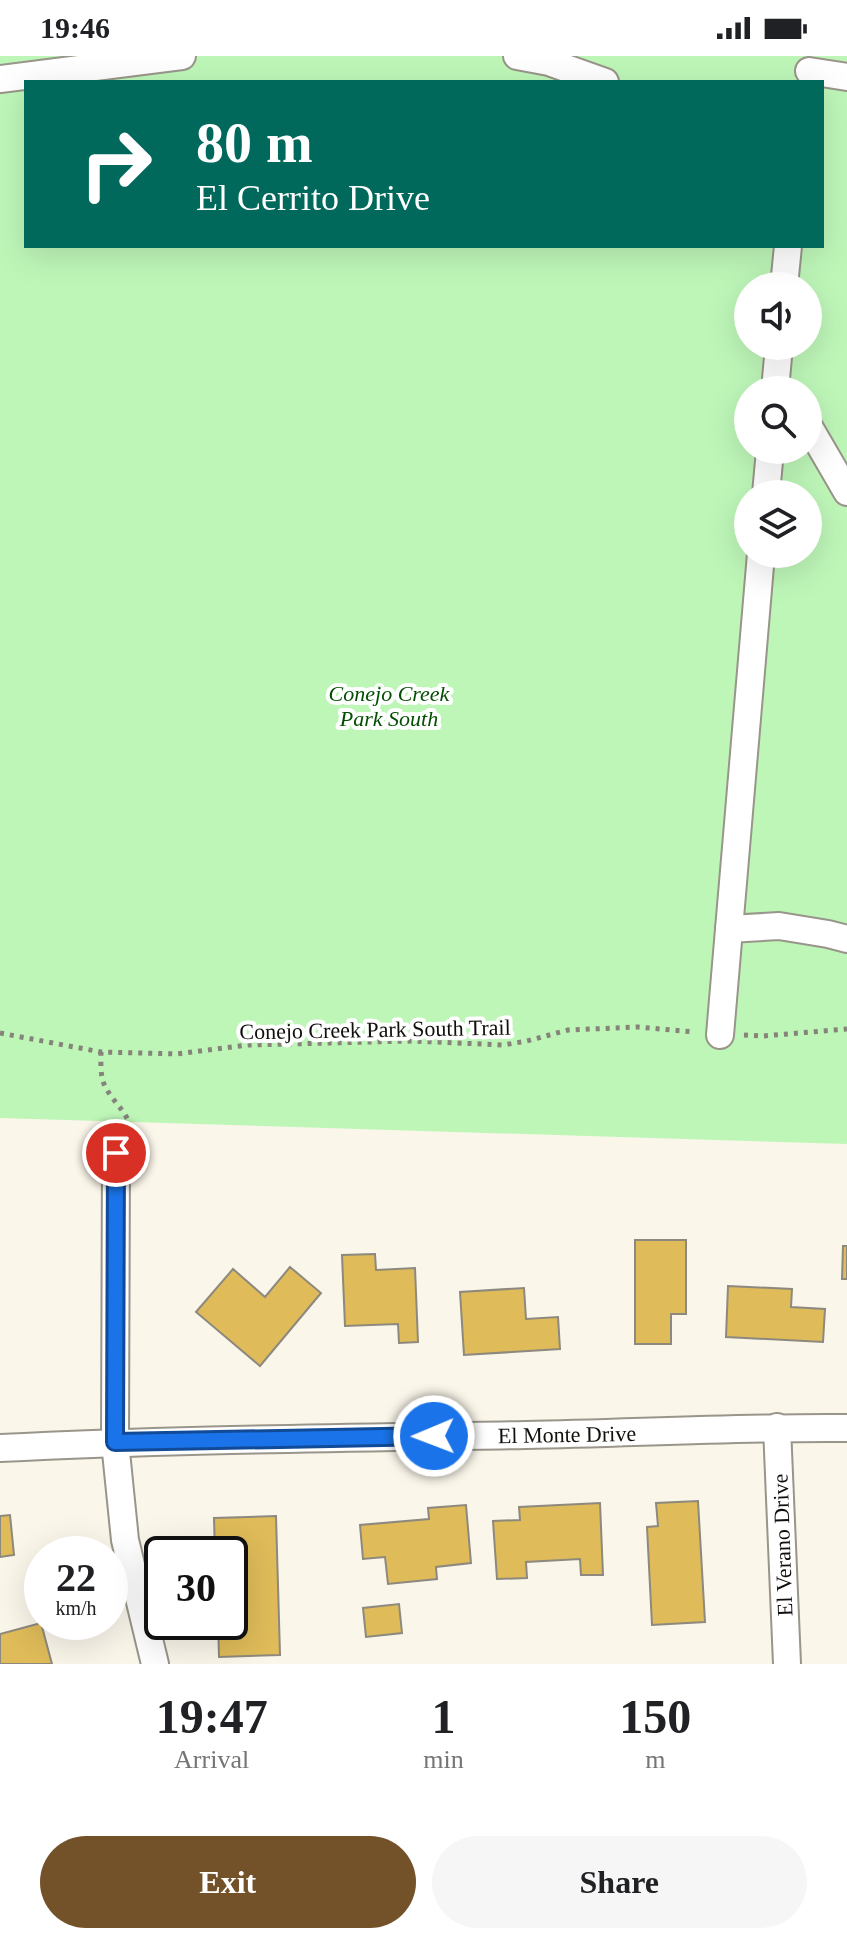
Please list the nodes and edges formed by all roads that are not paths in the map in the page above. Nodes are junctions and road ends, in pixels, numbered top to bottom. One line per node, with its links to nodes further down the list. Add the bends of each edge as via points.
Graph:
1 (182, 56): 5 (street)
2 (517, 56): 6 (street)
3 (809, 70): 4 (street)
4 (847, 77)
5 (0, 79)
6 (599, 80)
7 (788, 248): 8 (street)
8 (785, 272)
9 (822, 449): 10 (street)
10 (847, 492)
11 (760, 568): 12 (street)
12 (729, 929): 13 (street, via 779,926); 14 (street)
13 (847, 939)
14 (720, 1035)
15 (116, 1153): 18 (street)
16 (777, 1427): 17 (street, El Monte Drive); 18 (street, El Monte Drive); 21 (street, El Verano Drive)
17 (847, 1428)
18 (115, 1442): 19 (street, El Monte Drive); 20 (street, via 125,1540)
19 (0, 1448)
20 (155, 1664)
21 (787, 1664)

